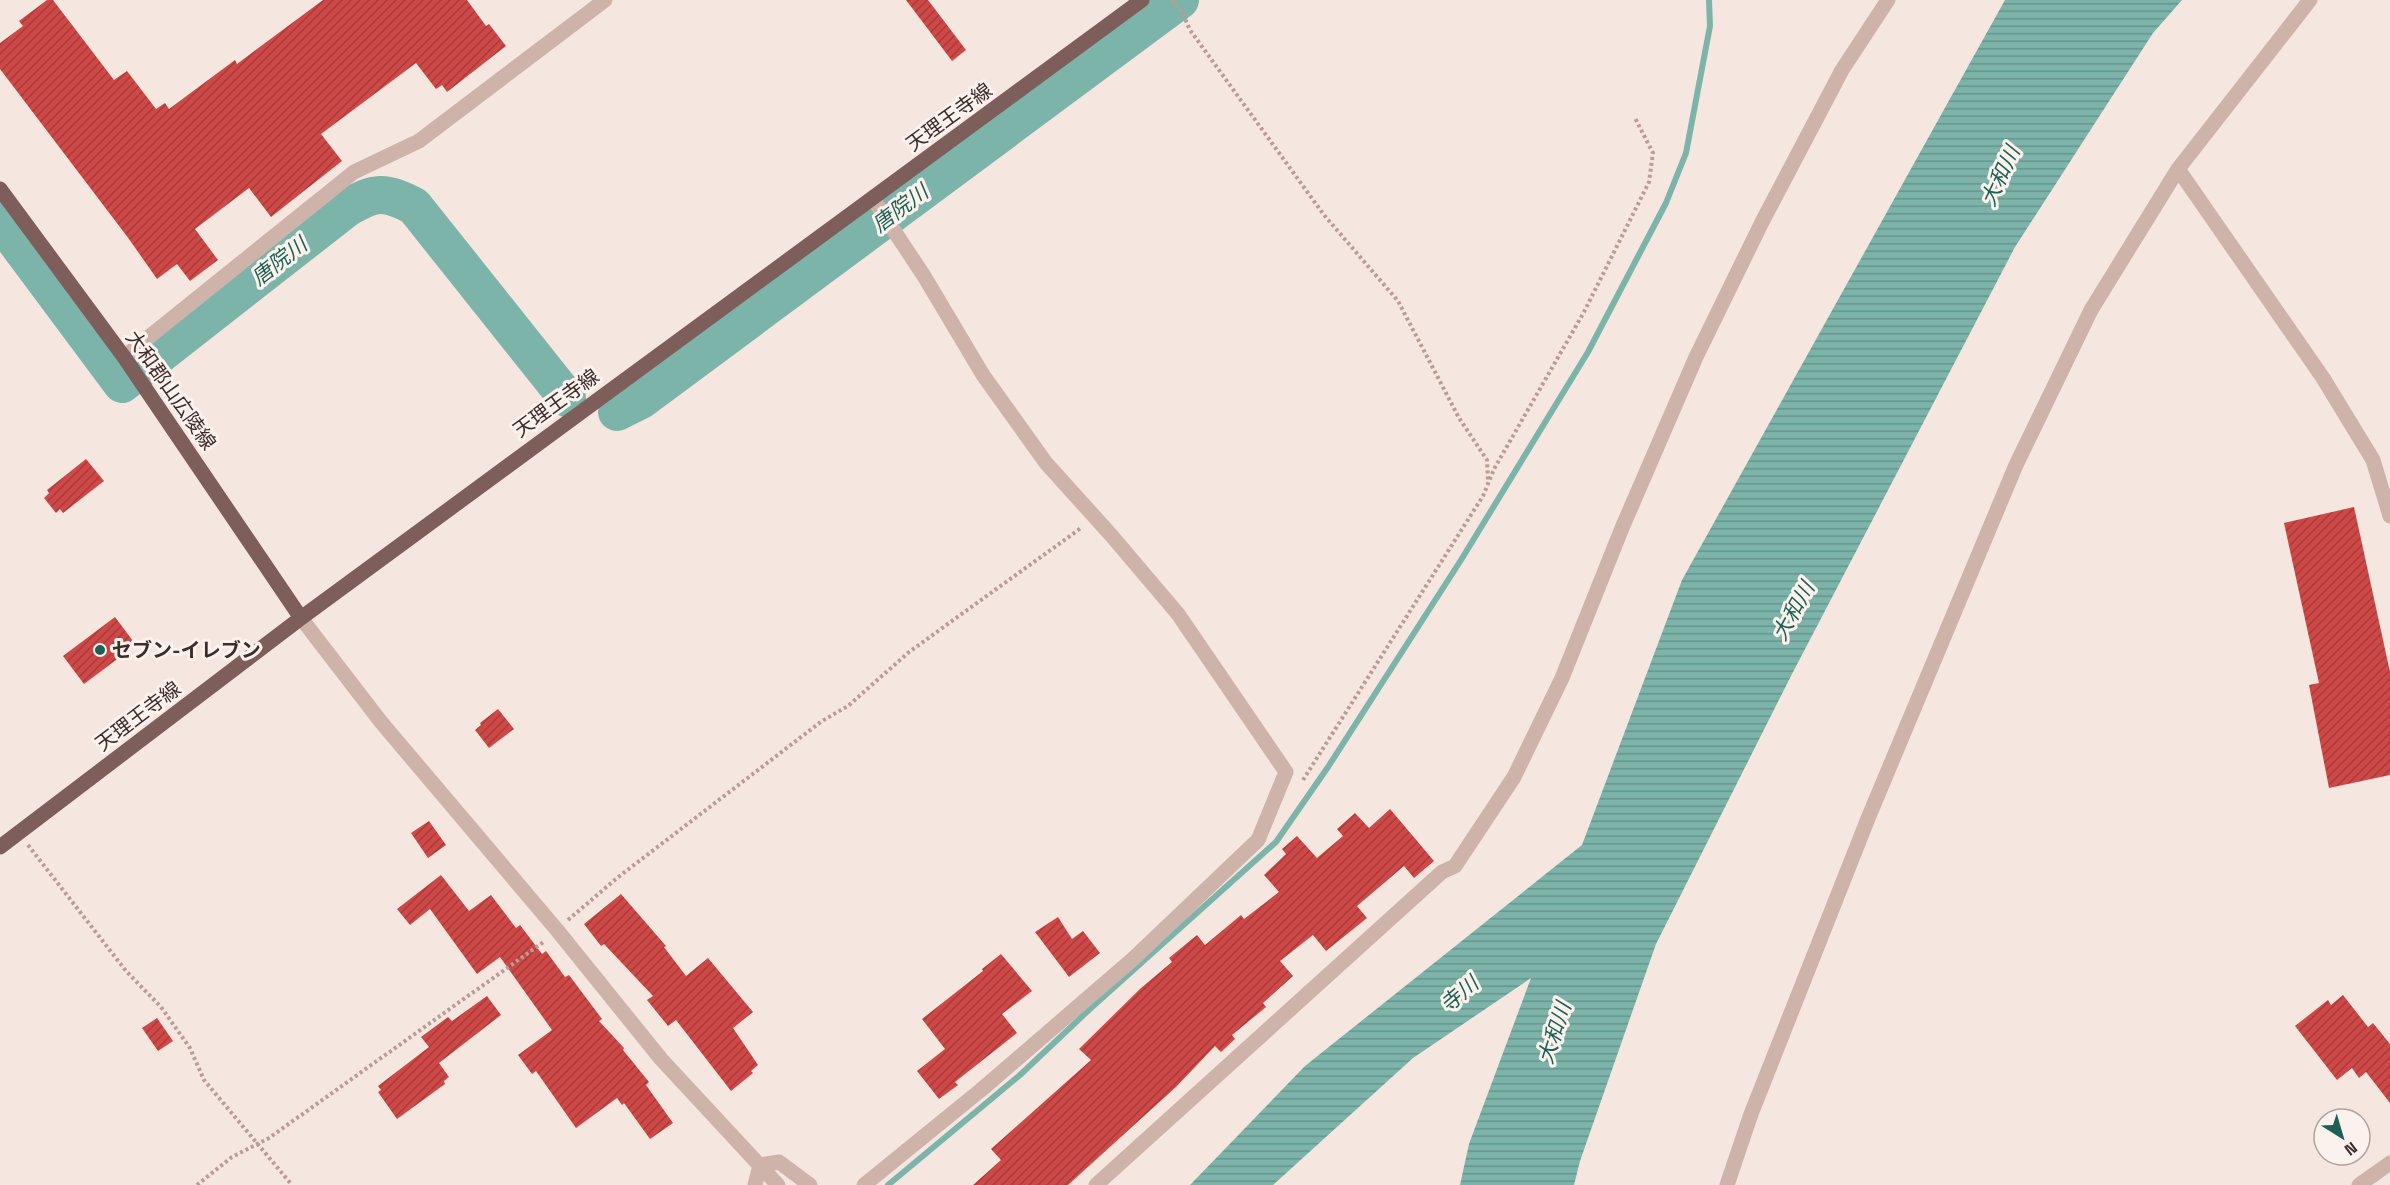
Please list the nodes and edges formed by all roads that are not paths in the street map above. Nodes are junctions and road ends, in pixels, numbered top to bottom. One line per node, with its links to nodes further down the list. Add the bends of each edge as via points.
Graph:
1 (605, 0): 8 (street, via 419,141 354,172)
2 (1142, 0): 7 (main road, 天理王寺線)
3 (1888, 0): 18 (street, via 1842,70 1762,222 1695,357 1562,678 1514,777 1455,866 1442,872)
4 (2310, 0): 5 (street)
5 (2178, 169): 9 (street, via 2329,388 2373,460); 19 (street, via 2091,310 2016,465 1869,816 1751,1114)
6 (0, 189): 8 (main road, 大和郡山広陵線)
7 (873, 199): 10 (main road, 天理王寺線); 17 (street, via 983,375 1046,464 1178,614 1286,772 1258,840 1124,966)
8 (124, 357): 10 (main road, 大和郡山広陵線)
9 (2390, 516)
10 (301, 618): 11 (main road, 天理王寺線); 13 (street, via 381,722 661,1059)
11 (0, 847)
12 (2390, 1163): 20 (street)
13 (760, 1165): 14 (street); 15 (street); 16 (street, via 779,1162)
14 (755, 1185)
15 (778, 1185)
16 (810, 1185)
17 (864, 1185)
18 (1096, 1185)
19 (1727, 1185)
20 (2359, 1185)

